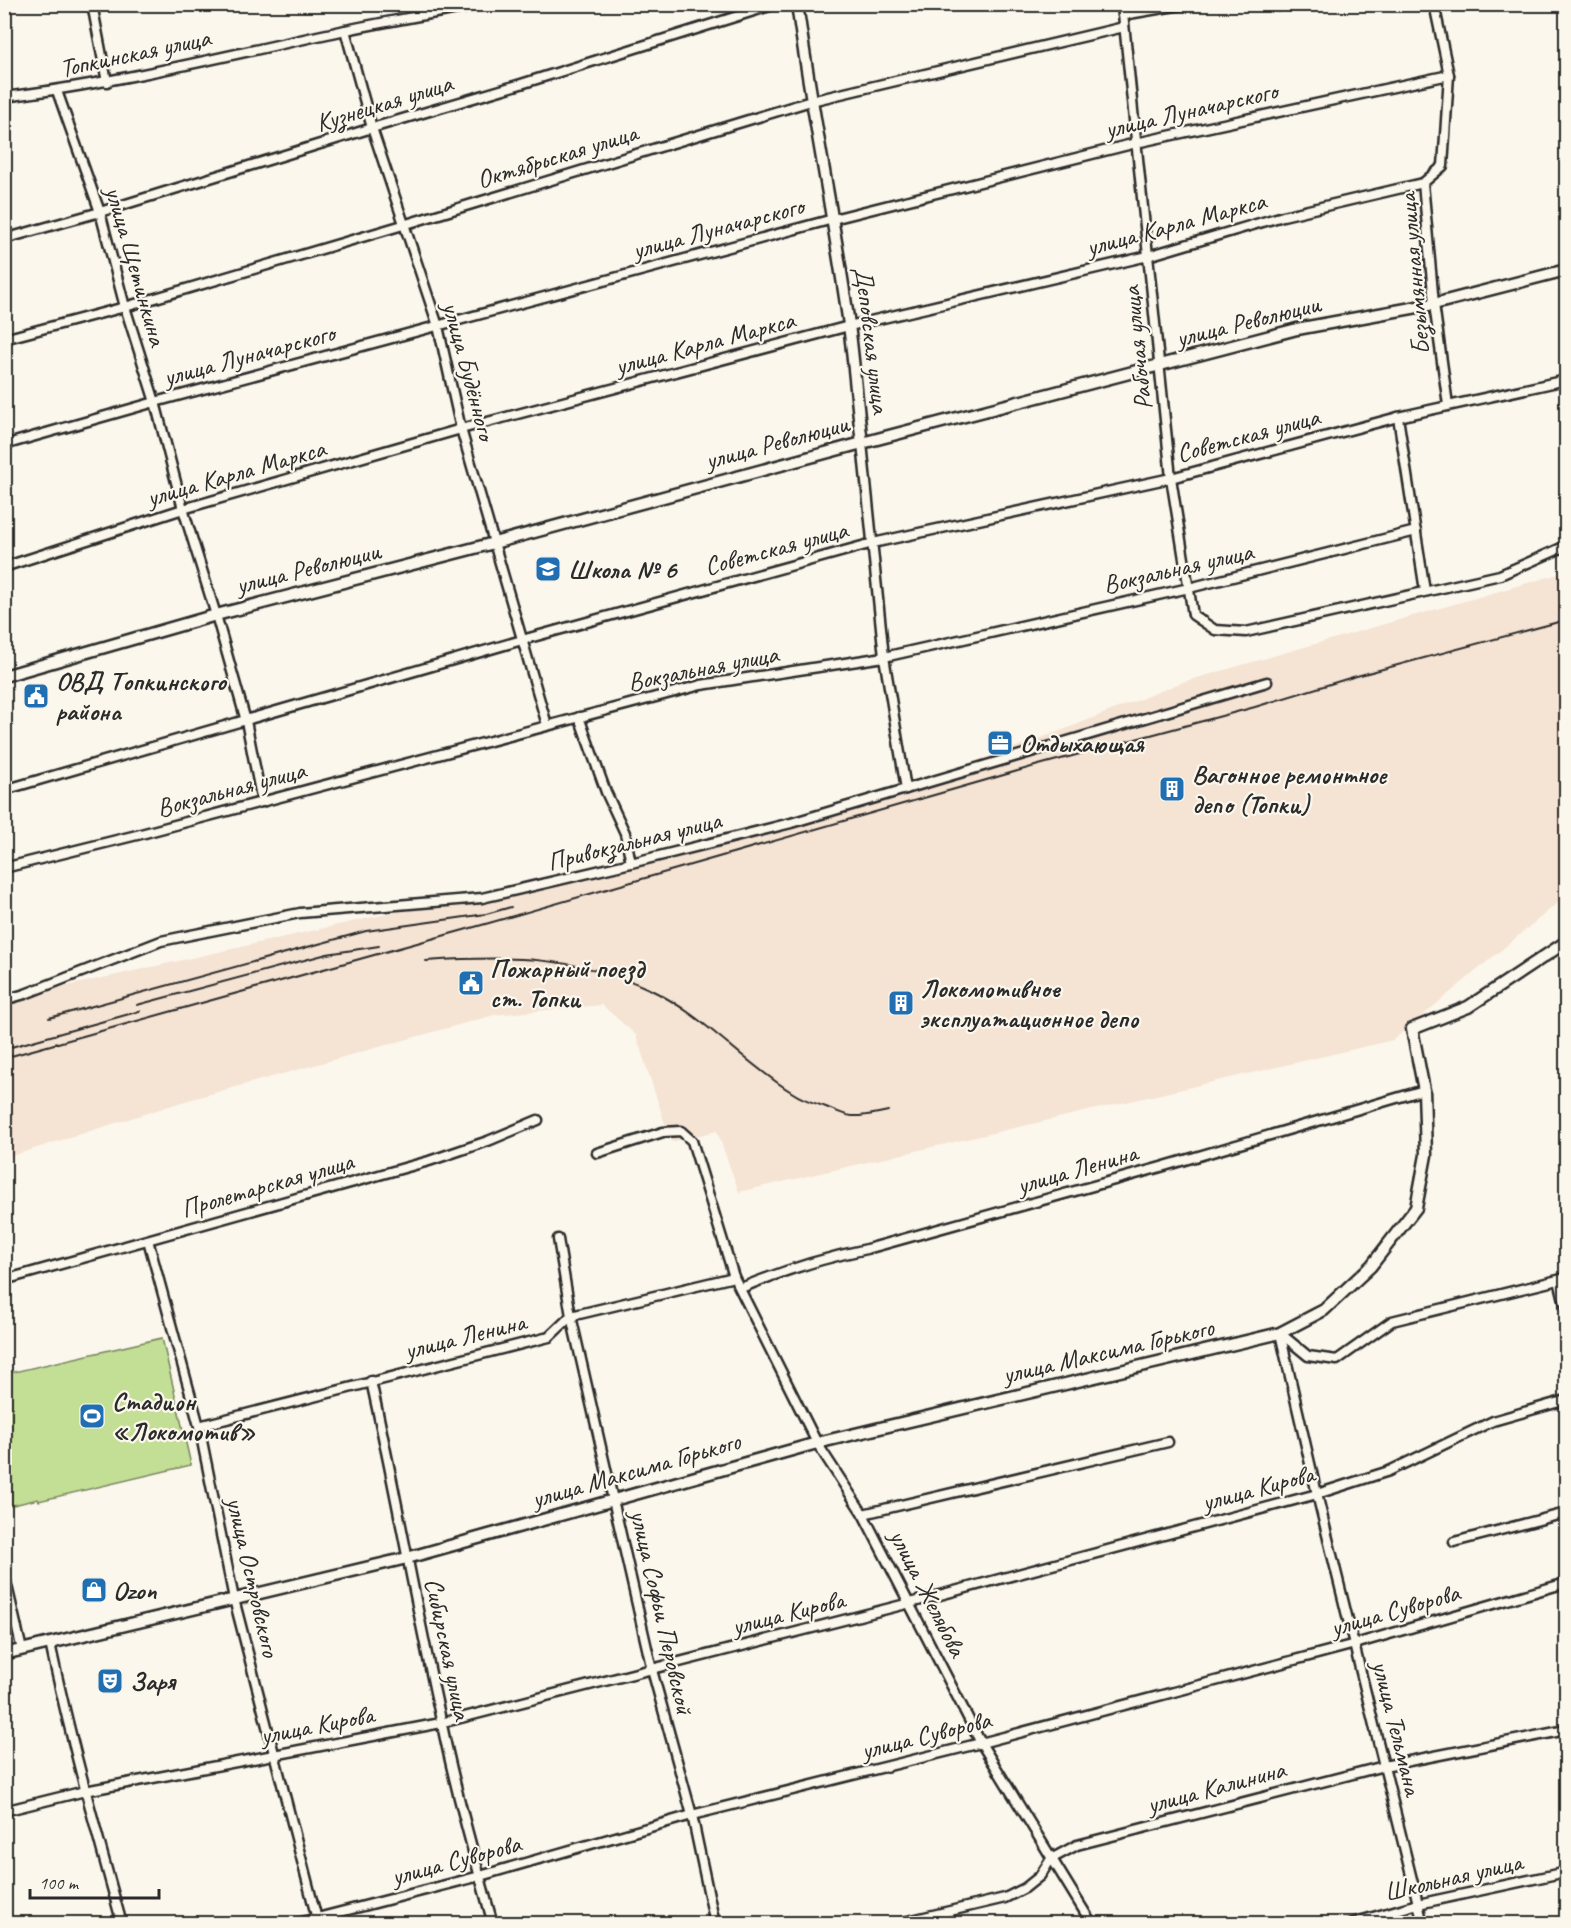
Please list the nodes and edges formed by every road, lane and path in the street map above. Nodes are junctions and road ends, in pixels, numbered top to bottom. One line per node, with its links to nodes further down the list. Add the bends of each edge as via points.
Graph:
1 (92, 4): 14 (street)
2 (485, 4): 12 (street, Топкинская улица)
3 (776, 4): 18 (street, Кузнецкая улица)
4 (797, 4): 17 (street, Деповская улица)
5 (1122, 4): 10 (street, Рабочая улица)
6 (1187, 4): 10 (street)
7 (1266, 4): 8 (street)
8 (1281, 4)
9 (1434, 4): 13 (street, Безымянная улица)
10 (1123, 15): 11 (street, Рабочая улица)
11 (1124, 27): 17 (street, Октябрьская улица); 19 (street, Рабочая улица)
12 (345, 30): 14 (street, Топкинская улица); 18 (street, улица Будённого)
13 (1449, 75): 19 (street, улица Луначарского); 20 (street, Безымянная улица, via 1443,166)
14 (107, 82): 15 (street, Топкинская улица)
15 (57, 91): 16 (street, Топкинская улица); 21 (street, улица Щетинкина)
16 (4, 97)
17 (811, 101): 22 (street, Деповская улица); 23 (street, Октябрьская улица)
18 (372, 128): 21 (street, Кузнецкая улица); 23 (street, улица Будённого)
19 (1136, 143): 22 (street, улица Луначарского); 25 (street, Рабочая улица)
20 (1423, 183): 25 (street, улица Карла Маркса, via 1283,216); 27 (street, Безымянная улица)
21 (100, 212): 24 (street, Кузнецкая улица); 28 (street, улица Щетинкина)
22 (833, 219): 29 (street, улица Луначарского); 30 (street, Деповская улица)
23 (403, 225): 28 (street, Октябрьская улица); 29 (street, улица Будённого)
24 (4, 239)
25 (1148, 256): 30 (street, улица Карла Маркса); 32 (street, Рабочая улица)
26 (1566, 270): 27 (street, улица Революции)
27 (1434, 304): 32 (street, улица Революции, via 1297,329); 35 (street, Безымянная улица)
28 (125, 306): 31 (street, Октябрьская улица); 34 (street, улица Щетинкина)
29 (438, 326): 34 (street, улица Луначарского); 37 (street, улица Будённого)
30 (849, 326): 37 (street, улица Карла Маркса); 38 (street, Деповская улица)
31 (4, 339)
32 (1160, 366): 38 (street, улица Революции); 40 (street, Рабочая улица)
33 (1566, 380): 35 (street, Советская улица)
34 (155, 402): 39 (street, улица Луначарского); 41 (street, улица Щетинкина)
35 (1448, 405): 36 (street, Советская улица)
36 (1398, 417): 40 (street, Советская улица); 42 (street)
37 (461, 429): 41 (street, улица Карла Маркса); 43 (street, улица Будённого)
38 (861, 443): 43 (street, улица Революции); 44 (street, Деповская улица)
39 (4, 445)
40 (1171, 478): 44 (street, Советская улица); 47 (street, Рабочая улица)
41 (183, 509): 46 (street, улица Карла Маркса); 49 (street, улица Щетинкина)
42 (1416, 531): 47 (street, Вокзальная улица); 48 (street)
43 (494, 543): 49 (street, улица Революции); 51 (street, улица Будённого)
44 (873, 543): 51 (street, Советская улица); 52 (street, Деповская улица)
45 (1566, 546): 48 (street, Вокзальная улица, via 1500,574)
46 (4, 567)
47 (1189, 588): 50 (street, Рабочая улица); 52 (street, Вокзальная улица)
48 (1425, 591): 50 (street, Вокзальная улица, via 1246,632 1215,630)
49 (216, 615): 53 (street, улица Революции); 56 (street, улица Щетинкина)
50 (1193, 615)
51 (522, 640): 56 (street, Советская улица); 57 (street, улица Будённого)
52 (884, 657): 55 (street, Вокзальная улица, via 701,685); 58 (street, Деповская улица)
53 (4, 676)
54 (1267, 682): 58 (street, Привокзальная улица)
55 (579, 717): 57 (street, Вокзальная улица); 61 (street, via 606,792 626,833)
56 (246, 721): 59 (street, Советская улица); 60 (street, улица Щетинкина)
57 (547, 725): 60 (street, Вокзальная улица)
58 (906, 789): 61 (street, Привокзальная улица)
59 (4, 790)
60 (262, 802): 62 (street, Вокзальная улица)
61 (631, 863): 64 (street, Привокзальная улица, via 482,898 300,913 161,941)
62 (4, 868)
63 (1566, 942): 65 (street, улица Максима Горького, via 1468,1007 1412,1029)
64 (4, 1000)
65 (1424, 1090): 73 (street, улица Ленина, via 805,1264); 76 (street, улица Максима Горького, via 1426,1155 1416,1208 1371,1266 1332,1303)
66 (538, 1120): 69 (street, Пролетарская улица, via 429,1161)
67 (597, 1153): 70 (street, улица Желябова, via 663,1132 681,1131 692,1141 699,1159)
68 (558, 1239): 75 (street, улица Софьи Перовской)
69 (148, 1240): 72 (street, Пролетарская улица); 79 (street, улица Островского)
70 (734, 1277): 73 (street, улица Желябова); 75 (street)
71 (1563, 1279): 74 (street); 76 (street, via 1392,1321 1336,1360 1308,1356)
72 (4, 1280)
73 (741, 1287): 81 (street, улица Желябова)
74 (1566, 1308)
75 (571, 1316): 77 (street, улица Ленина, via 549,1337); 83 (street, улица Софьи Перовской)
76 (1280, 1333): 81 (street, улица Максима Горького); 82 (street, улица Тельмана)
77 (371, 1381): 79 (street, улица Ленина); 87 (street, Сибирская улица)
78 (1566, 1400): 82 (street, улица Кирова, via 1493,1421 1389,1470)
79 (199, 1425): 90 (street, улица Островского)
80 (1168, 1442): 85 (street)
81 (816, 1443): 83 (street, улица Максима Горького); 85 (street, улица Желябова)
82 (1317, 1494): 91 (street, улица Кирова); 93 (street, улица Тельмана)
83 (614, 1499): 87 (street, улица Максима Горького); 96 (street, улица Софьи Перовской)
84 (1566, 1513): 86 (street)
85 (863, 1515): 91 (street, улица Желябова)
86 (1454, 1542)
87 (407, 1557): 90 (street, улица Максима Горького); 97 (street, Сибирская улица)
88 (4, 1573): 94 (street)
89 (1566, 1583): 93 (street, улица Суворова)
90 (234, 1599): 92 (street, улица Максима Горького); 100 (street, улица Островского)
91 (910, 1603): 96 (street, улица Кирова); 99 (street, улица Желябова)
92 (50, 1643): 94 (street, улица Максима Горького); 102 (street)
93 (1355, 1644): 99 (street, улица Суворова); 101 (street, улица Тельмана)
94 (22, 1650): 95 (street, улица Максима Горького)
95 (4, 1654)
96 (652, 1670): 97 (street, улица Кирова); 104 (street, улица Софьи Перовской)
97 (441, 1723): 100 (street, улица Кирова); 107 (street, Сибирская улица)
98 (1566, 1730): 101 (street, улица Калинина)
99 (981, 1743): 104 (street, улица Суворова); 105 (street, улица Желябова)
100 (273, 1755): 102 (street, улица Кирова); 109 (street, улица Островского)
101 (1384, 1766): 105 (street, улица Калинина, via 1077,1845); 108 (street, улица Тельмана)
102 (85, 1791): 103 (street, улица Кирова); 110 (street)
103 (4, 1811)
104 (692, 1815): 107 (street, улица Суворова); 113 (street, улица Софьи Перовской)
105 (1051, 1859): 114 (street, улица Калинина, via 1040,1876 1005,1898); 115 (street, улица Желябова)
106 (1566, 1872): 108 (street, Школьная улица)
107 (480, 1876): 109 (street, улица Суворова); 112 (street, Сибирская улица)
108 (1418, 1904): 116 (street, Школьная улица); 117 (street, улица Тельмана)
109 (318, 1921): 111 (street, улица Суворова)
110 (123, 1923)
111 (294, 1923)
112 (493, 1923)
113 (715, 1923)
114 (895, 1923)
115 (1092, 1923)
116 (1349, 1923)
117 (1423, 1923)

